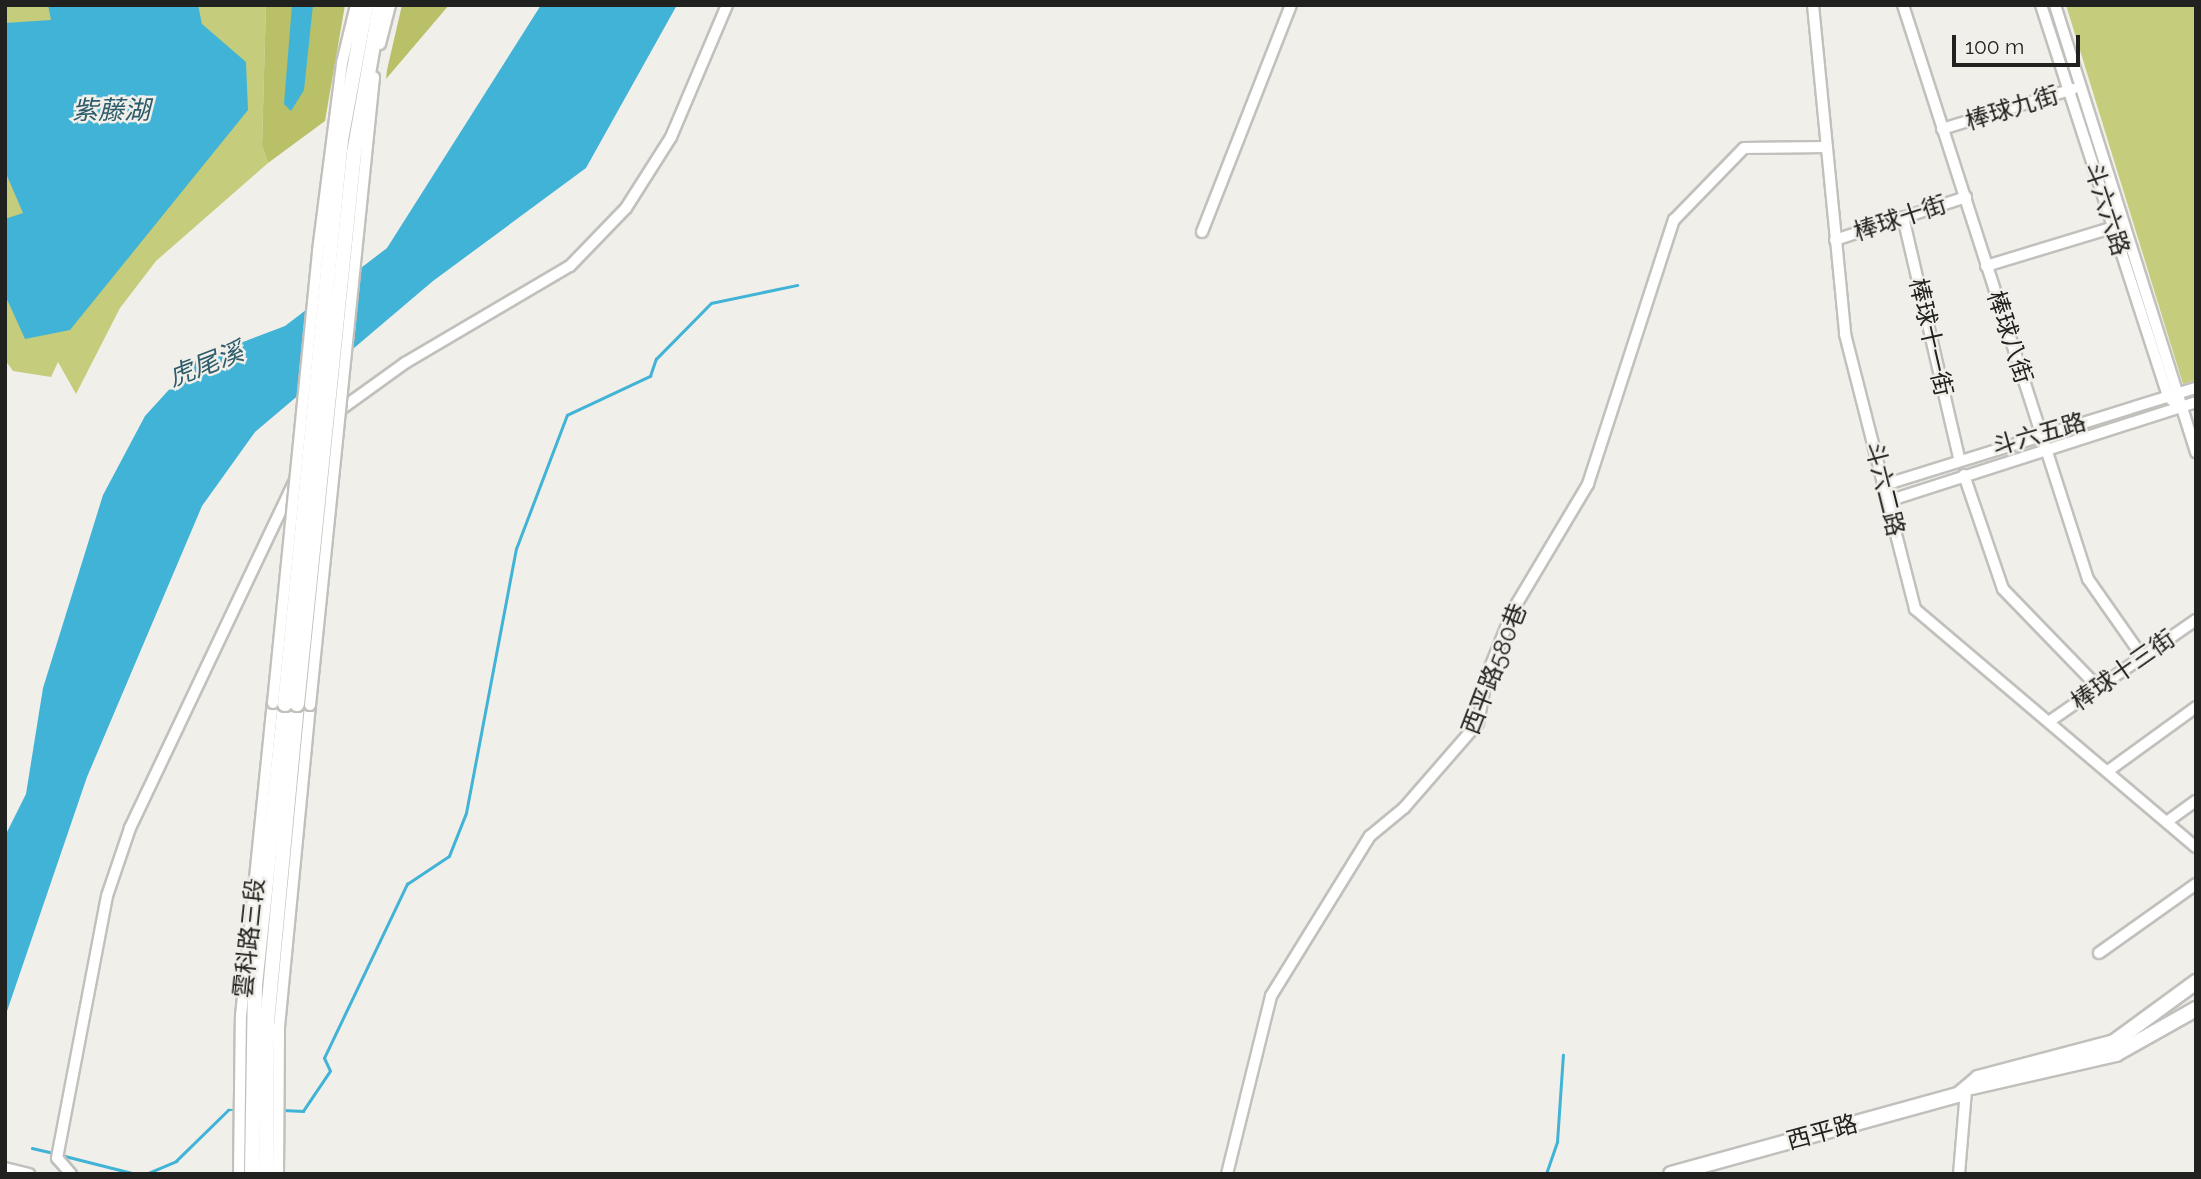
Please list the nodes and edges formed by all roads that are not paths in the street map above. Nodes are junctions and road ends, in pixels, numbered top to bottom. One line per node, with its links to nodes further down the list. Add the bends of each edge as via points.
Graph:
1 (356, 5): 35 (street, bridge, via 342,63 321,225)
2 (366, 5): 35 (main road, bridge, via 341,140)
3 (380, 5): 35 (main road, bridge, via 354,153)
4 (390, 5): 35 (street, bridge, via 372,96)
5 (727, 5): 50 (street, via 671,137 626,208 570,266 405,363 325,424 130,828 111,884 57,1158)
6 (1291, 5): 18 (street)
7 (1813, 5): 14 (street, 斗六二路)
8 (1903, 5): 13 (street, 棒球八街)
9 (2041, 5): 12 (street, 斗六六路)
10 (2055, 5): 11 (street, 斗六六路)
11 (2082, 86): 12 (street, 棒球九街); 17 (street, 斗六六路)
12 (2069, 90): 13 (street, 棒球九街); 17 (street, 斗六六路)
13 (1942, 129): 15 (street, 棒球八街)
14 (1827, 148): 19 (street, 斗六二路); 55 (street, 西平路580巷, via 1744,148 1674,220 1588,484 1513,610 1487,675 1478,723 1404,808 1370,836 1271,996)
15 (1966, 197): 16 (street, 棒球十街); 20 (street, 棒球八街)
16 (1903, 218): 19 (street, 棒球十街); 28 (street, 棒球十一街)
17 (2119, 226): 20 (street); 22 (street, 斗六六路)
18 (1202, 232)
19 (1835, 240): 30 (street, 斗六二路, via 1844,334)
20 (1986, 266): 25 (street, 棒球八街)
21 (2196, 388): 22 (street, 斗六五路)
22 (2173, 395): 24 (street, 斗六六路); 25 (street, 斗六五路)
23 (2196, 402): 24 (street, 斗六五路)
24 (2180, 407): 26 (street, 斗六五路); 27 (street, 斗六六路)
25 (2041, 433): 26 (street, 棒球八街); 28 (street, 斗六五路)
26 (2045, 449): 29 (street, 斗六五路); 33 (street, 棒球八街, via 2088,579)
27 (2196, 452)
28 (1959, 457): 30 (street, 斗六五路)
29 (1964, 475): 31 (street, 斗六五路); 34 (street, via 2003,589)
30 (1884, 485): 31 (street, 斗六二路)
31 (1888, 501): 37 (street, 斗六二路, via 1915,609)
32 (2196, 620): 33 (street, 棒球十三街)
33 (2142, 656): 34 (street, 棒球十三街)
34 (2098, 687): 37 (street, 棒球十三街)
35 (291, 704): 47 (main road, 雲科路三段, via 255,985); 53 (main road, 雲科路三段, via 267,1023); 54 (street, 雲科路三段)
36 (2196, 707): 38 (street)
37 (2050, 721): 38 (street, 斗六二路)
38 (2108, 771): 40 (street, 斗六二路)
39 (2196, 802): 40 (street)
40 (2168, 821): 41 (street, 斗六二路)
41 (2196, 847)
42 (2196, 884): 43 (street)
43 (2099, 953)
44 (2196, 982): 46 (main road, 西平路, via 2114,1042 1978,1079)
45 (2196, 1009): 46 (main road, 西平路, via 2116,1054)
46 (1969, 1088): 56 (main road, 西平路); 57 (street)
47 (244, 1139): 51 (street, 雲科路三段); 52 (main road, 雲科路三段)
48 (5, 1168): 49 (street)
49 (29, 1174)
50 (71, 1174)
51 (239, 1174)
52 (252, 1174)
53 (266, 1174)
54 (278, 1174)
55 (1227, 1174)
56 (1671, 1174)
57 (1959, 1174)

